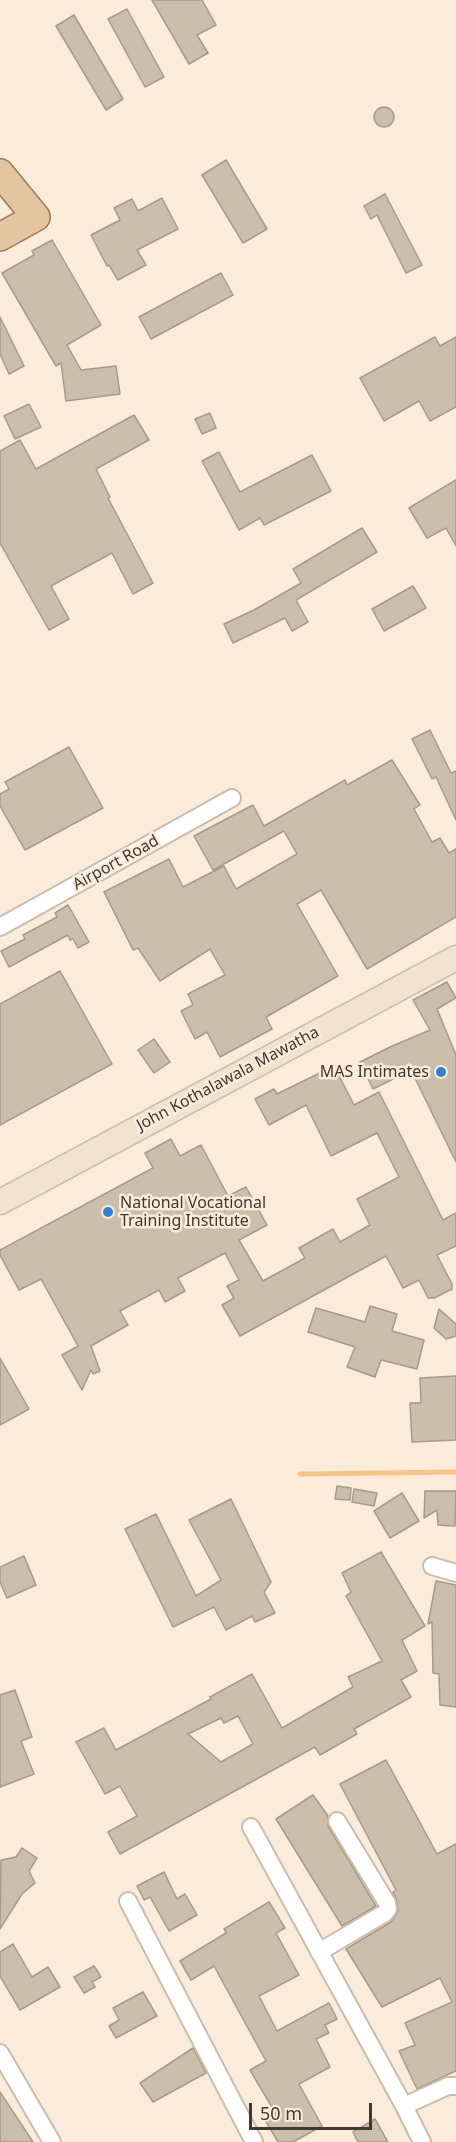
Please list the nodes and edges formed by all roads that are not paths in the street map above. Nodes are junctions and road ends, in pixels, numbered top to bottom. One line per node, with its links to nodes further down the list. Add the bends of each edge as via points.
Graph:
1 (0, 173): 2 (main road, via 36,217)
2 (0, 237)
3 (232, 798): 4 (street, Airport Road)
4 (0, 927)
5 (456, 958): 6 (street, John Kothalawala Mawatha)
6 (0, 1202)
7 (432, 1566): 8 (street)
8 (456, 1572)
9 (338, 1821): 12 (street, via 388,1909)
10 (250, 1827): 12 (street)
11 (128, 1902): 17 (street)
12 (319, 1952): 15 (street)
13 (0, 2053): 16 (street)
14 (456, 2086): 15 (street)
15 (404, 2106): 18 (street)
16 (52, 2142)
17 (254, 2142)
18 (422, 2142)

